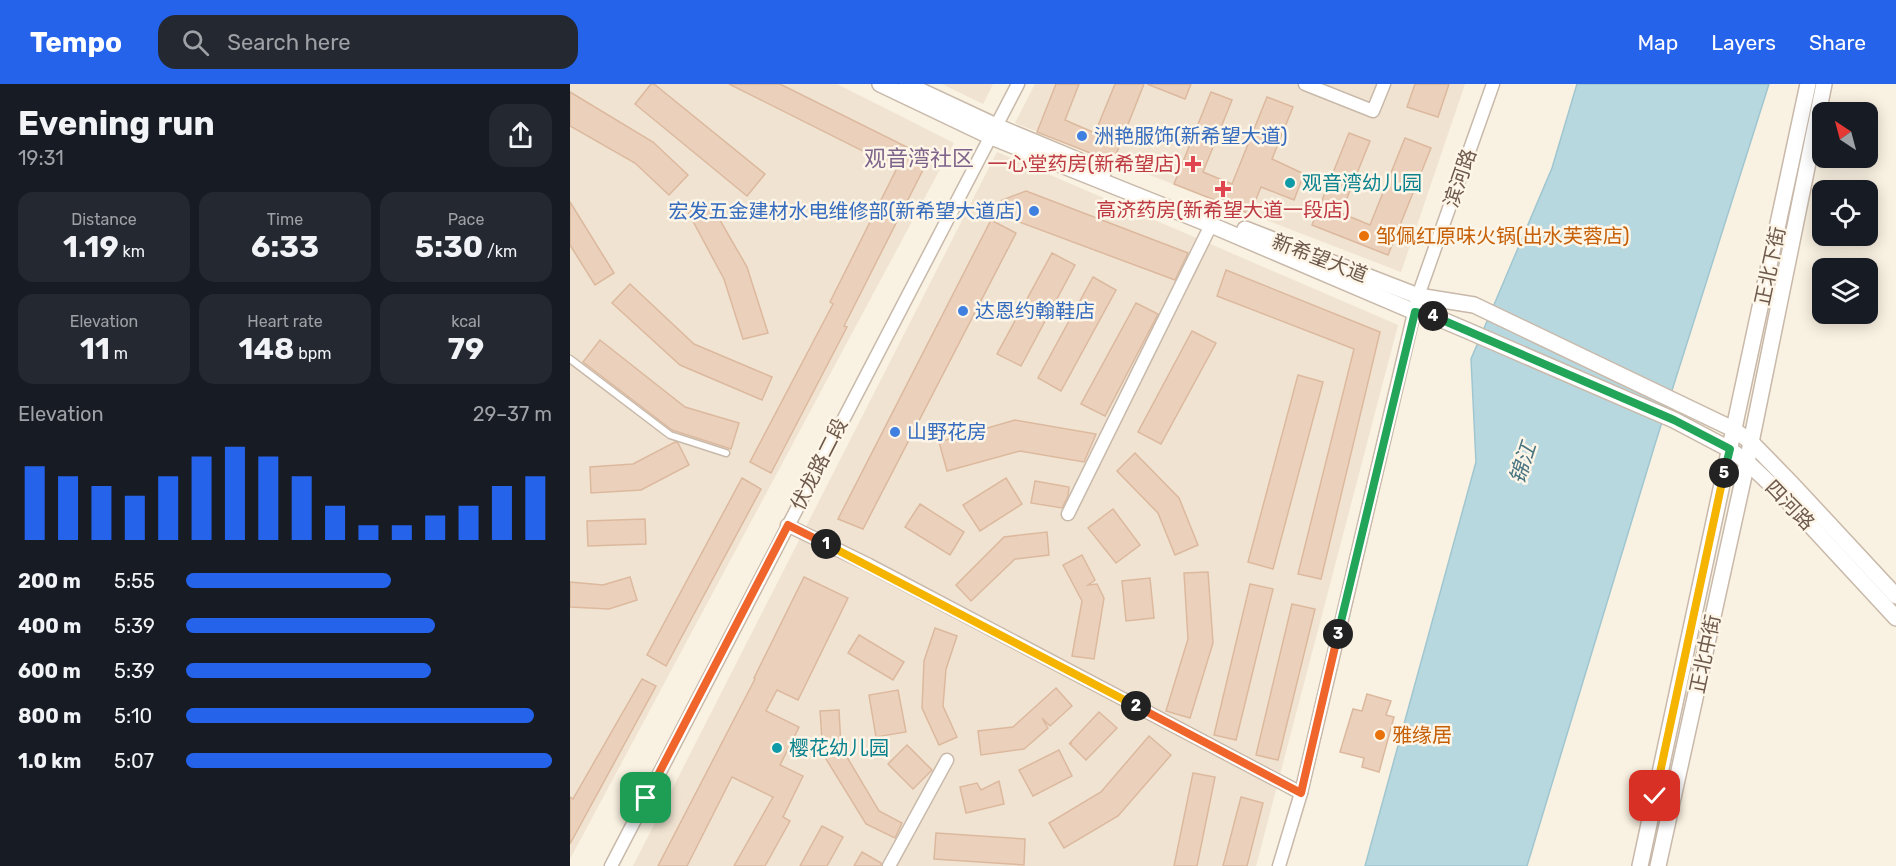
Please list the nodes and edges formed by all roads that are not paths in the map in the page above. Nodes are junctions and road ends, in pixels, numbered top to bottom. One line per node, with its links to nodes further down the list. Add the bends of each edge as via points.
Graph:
1 (880, 84): 9 (street)
2 (906, 84): 9 (street, 新希望大道)
3 (1018, 84): 9 (street, 伏龙路二段)
4 (1305, 84): 5 (street, via 1373,111)
5 (1384, 84)
6 (1493, 84): 11 (street, 滨河路)
7 (1808, 84): 14 (street, 正北下街)
8 (1824, 84): 15 (street, 正北下街)
9 (992, 131): 10 (street); 11 (street, 新希望大道, via 1216,218); 20 (street, 伏龙路二段)
10 (1211, 225): 11 (street); 19 (street)
11 (1417, 304): 12 (street, 新希望大道); 16 (street, 四河路, via 1433,316 1674,420); 24 (street, 滨河路)
12 (1474, 306): 14 (street, 四河路)
13 (570, 359): 17 (lane, via 670,435)
14 (1733, 429): 15 (street, 四河路); 16 (street, 正北下街)
15 (1751, 442): 18 (street, 正北中街); 21 (street, 四河路)
16 (1730, 449): 18 (street, 四河路); 28 (street, 正北中街)
17 (726, 453)
18 (1747, 462): 22 (street, 四河路); 29 (street, 正北中街)
19 (1068, 514)
20 (788, 525): 24 (street); 25 (street, 伏龙路二段)
21 (1896, 596)
22 (1896, 618)
23 (947, 760): 26 (street)
24 (1301, 793): 27 (street, 滨河路)
25 (611, 866)
26 (889, 866)
27 (1279, 866)
28 (1640, 866)
29 (1658, 866)

